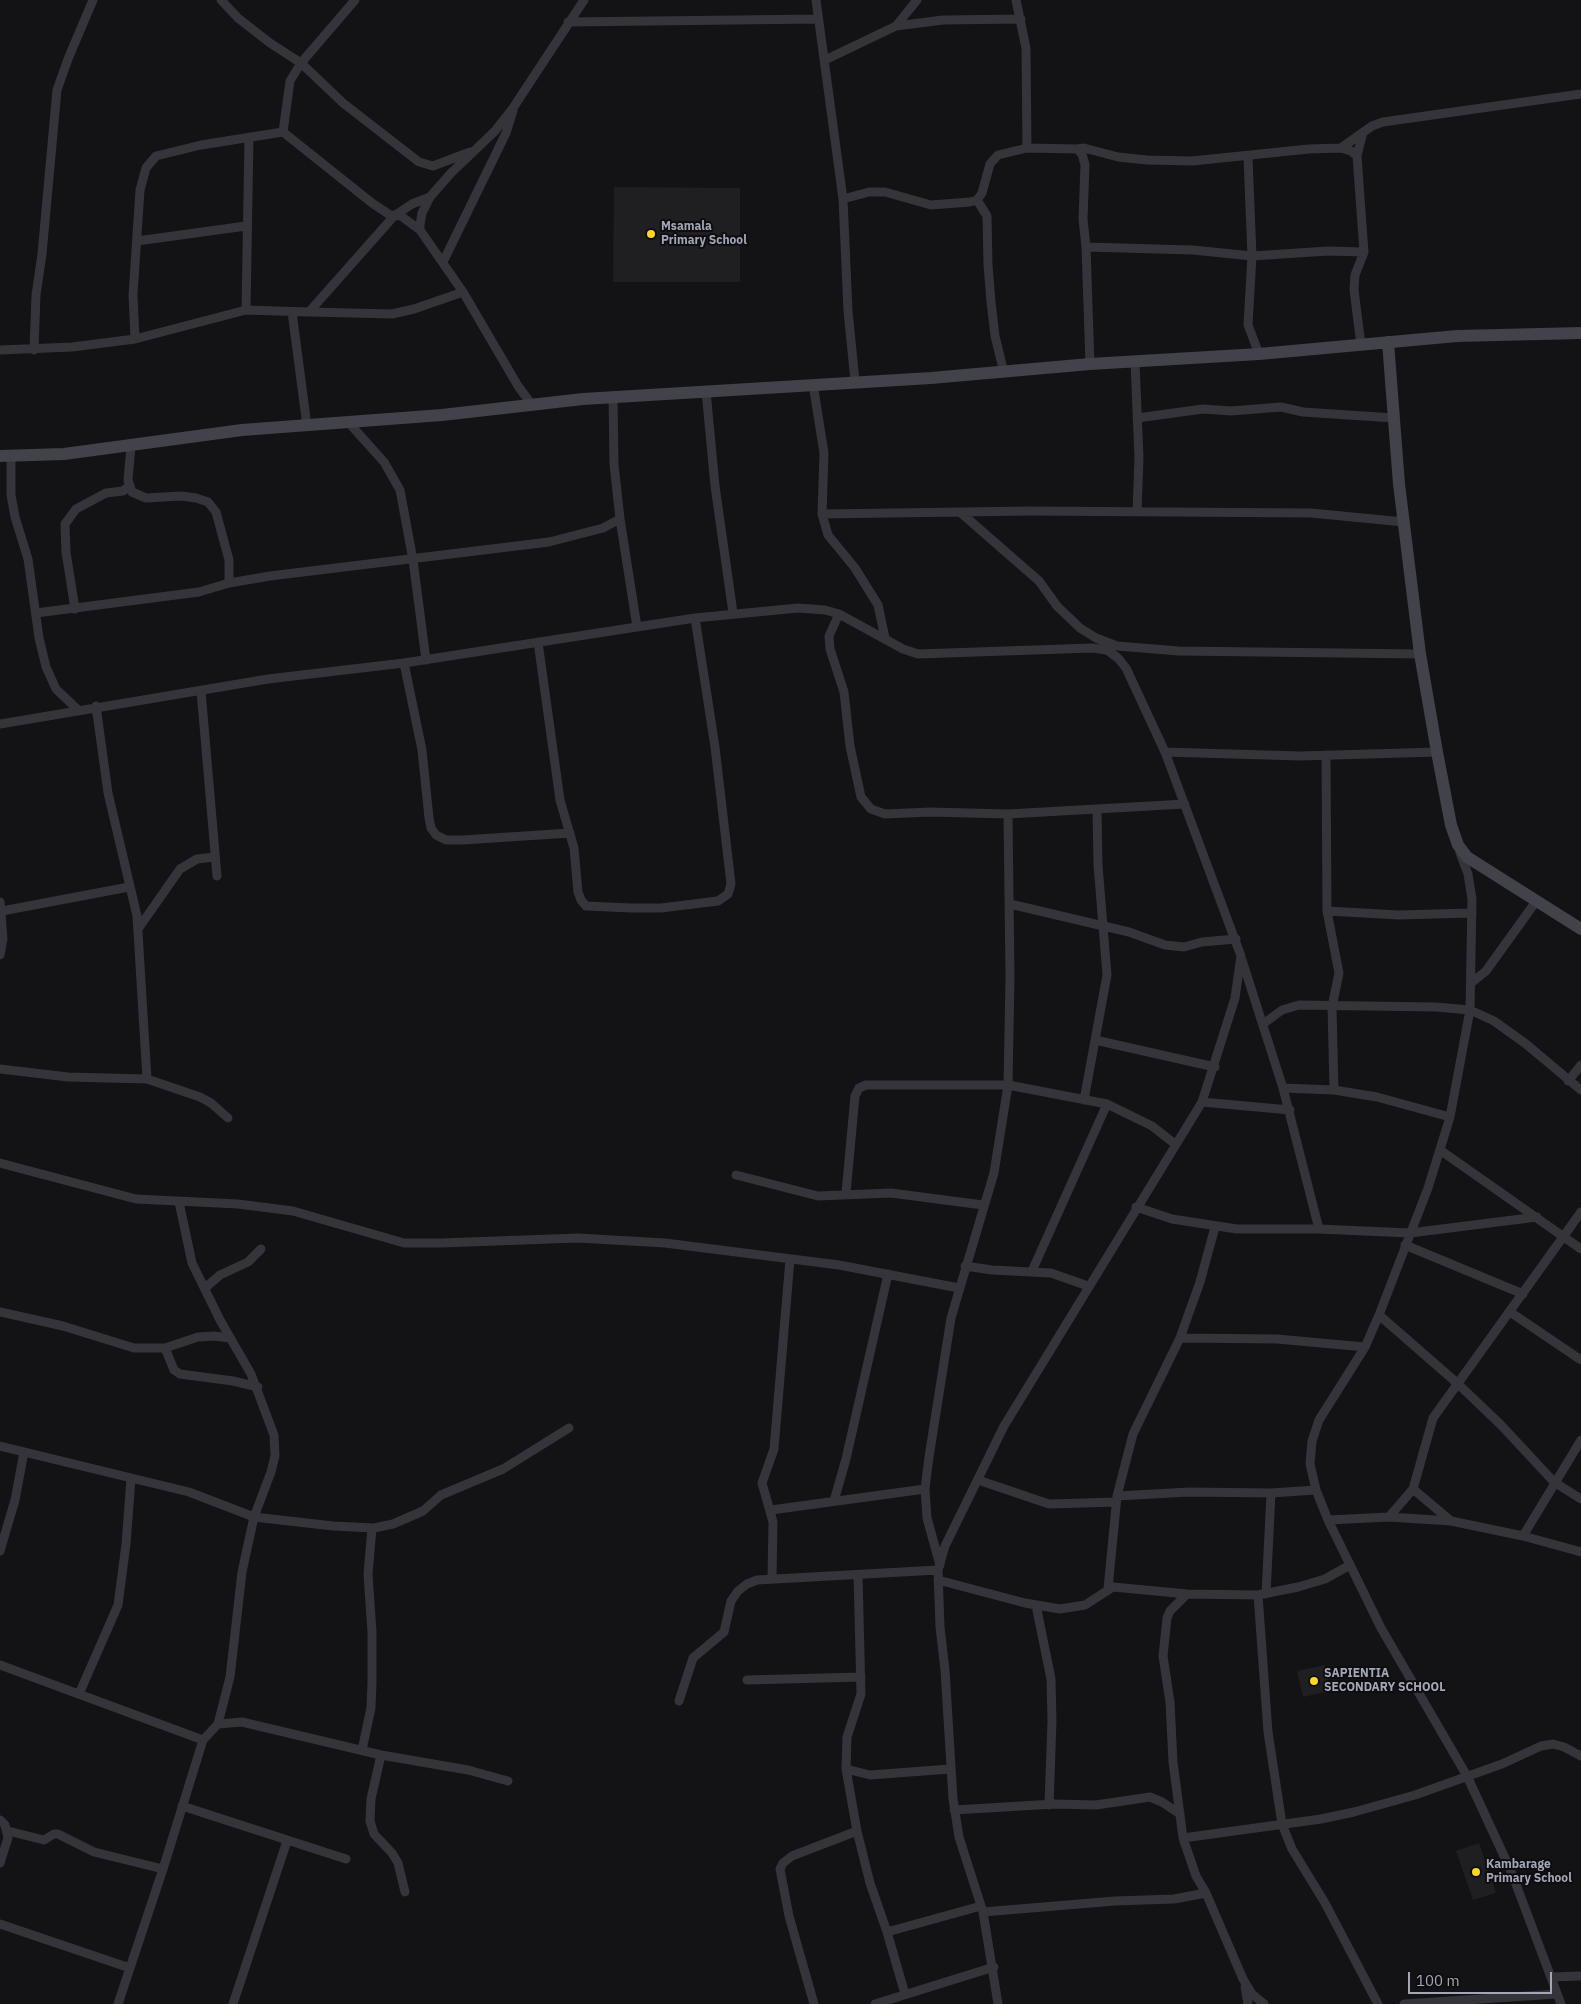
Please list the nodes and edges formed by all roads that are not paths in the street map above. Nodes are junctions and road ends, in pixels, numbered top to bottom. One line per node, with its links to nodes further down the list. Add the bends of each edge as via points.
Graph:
1 (93, 0): 45 (street, via 57,90 36,295)
2 (221, 0): 13 (street, via 238,18)
3 (355, 0): 13 (street)
4 (584, 0): 10 (street)
5 (816, 0): 8 (street)
6 (918, 0): 11 (street)
7 (1016, 0): 9 (street)
8 (818, 18): 10 (street); 12 (street)
9 (1021, 19): 11 (street, via 943,20); 19 (street, via 1026,48)
10 (568, 22): 15 (street)
11 (896, 26): 12 (street)
12 (825, 60): 26 (street)
13 (301, 64): 16 (street, via 290,81); 21 (street, via 344,103 419,162 433,166)
14 (1581, 94): 17 (street, via 1383,122)
15 (513, 108): 21 (street); 35 (street, via 506,133)
16 (284, 132): 18 (street); 28 (street, via 372,203)
17 (1363, 132): 20 (street); 23 (street)
18 (249, 137): 29 (street); 31 (street, via 156,156 146,168 140,190)
19 (1027, 148): 22 (street); 27 (street, via 998,155 990,164)
20 (1341, 148): 23 (street); 24 (street)
21 (475, 150): 25 (street)
22 (1077, 150): 24 (street, via 1084,148 1147,160); 32 (street, via 1082,154 1084,165)
23 (1358, 156): 33 (street)
24 (1248, 157): 34 (street)
25 (430, 197): 28 (street); 30 (street, via 422,213)
26 (843, 199): 27 (street, via 869,192 885,192 931,205); 50 (street)
27 (977, 200): 49 (street, via 987,216 991,302)
28 (394, 216): 30 (street, via 401,216); 39 (street)
29 (246, 226): 31 (street); 37 (street)
30 (420, 230): 35 (street)
31 (137, 241): 41 (street, via 133,304)
32 (1086, 247): 34 (street, via 1192,250); 48 (street)
33 (1364, 252): 34 (street); 43 (street, via 1354,290)
34 (1252, 256): 46 (street, via 1248,325)
35 (444, 262): 36 (street)
36 (463, 292): 39 (street, via 392,314); 54 (street)
37 (246, 310): 38 (street); 41 (street)
38 (292, 312): 39 (street); 58 (street)
39 (309, 312)
40 (1581, 334): 42 (street, via 1457,336)
41 (136, 339): 45 (street)
42 (1388, 342): 43 (street); 56 (street)
43 (1361, 345): 46 (street)
44 (0, 350): 45 (street)
45 (34, 350)
46 (1259, 354): 47 (street)
47 (1135, 362): 48 (street); 55 (street)
48 (1090, 364): 49 (street)
49 (1004, 373): 50 (street)
50 (855, 382): 51 (street)
51 (813, 384): 52 (street); 64 (street, via 824,453)
52 (706, 391): 53 (street); 71 (street, via 715,486)
53 (613, 396): 54 (street); 65 (street, via 614,464)
54 (532, 405): 57 (street)
55 (1138, 418): 56 (street, via 1203,409 1230,411 1281,407 1303,412); 63 (street)
56 (1394, 418): 66 (street)
57 (349, 423): 58 (street); 67 (street, via 393,475 400,490)
58 (307, 426): 59 (street, via 242,430)
59 (131, 446): 60 (street); 61 (street)
60 (3, 457): 70 (street, via 15,517 28,559)
61 (129, 486): 68 (street, via 132,492 146,498 181,496 208,502 219,520 229,560); 69 (street, via 123,491 106,493 76,509 65,524)
62 (960, 512): 63 (street); 64 (street); 77 (street, via 1038,581 1080,628 1117,646 1179,651)
63 (1137, 512): 66 (street, via 1311,513)
64 (822, 514): 75 (street, via 828,535 856,568 878,605)
65 (620, 519): 67 (street, via 603,528 549,542); 74 (street)
66 (1404, 522): 77 (street)
67 (413, 560): 68 (street); 78 (street)
68 (229, 584): 69 (street, via 199,592)
69 (75, 609): 70 (street)
70 (36, 613): 82 (street, via 50,680)
71 (733, 613): 72 (street, via 798,608); 73 (street)
72 (839, 614): 75 (street); 89 (street, via 829,636 830,649 844,692 850,746 861,797 871,809 885,814)
73 (694, 618): 74 (street); 90 (street, via 715,747 731,884 728,894 718,902 681,906 586,906 578,892)
74 (637, 627): 76 (street)
75 (885, 638): 84 (street, via 918,654 1107,650 1126,668)
76 (538, 642): 78 (street); 90 (street, via 560,800)
77 (1420, 654): 85 (street)
78 (426, 660): 79 (street)
79 (404, 664): 80 (street, via 268,678); 90 (street, via 422,750 429,818 436,835 446,840 464,840)
80 (201, 691): 81 (street); 92 (street)
81 (96, 706): 82 (street); 94 (street, via 108,793)
82 (77, 709): 83 (street)
83 (0, 724)
84 (1165, 752): 86 (street); 87 (street)
85 (1437, 752): 86 (street); 91 (street)
86 (1326, 755): 98 (street)
87 (1185, 804): 88 (street); 103 (street)
88 (1097, 810): 89 (street); 100 (street)
89 (1008, 814): 96 (street)
90 (570, 833)
91 (1458, 845): 95 (street, via 1467,857); 99 (street, via 1468,874)
92 (215, 858): 93 (street); 101 (street, via 197,859 180,869)
93 (217, 876)
94 (129, 887): 97 (street); 101 (street)
95 (1537, 900): 102 (street); 106 (street, via 1486,971)
96 (1010, 904): 100 (street); 116 (street)
97 (1, 907): 104 (street, via 3,939)
98 (1327, 911): 99 (street); 107 (street, via 1339,973)
99 (1472, 913): 106 (street)
100 (1103, 926): 103 (street, via 1165,945 1184,947); 110 (street, via 1107,975)
101 (138, 929): 114 (street)
102 (1581, 929)
103 (1236, 939): 105 (street)
104 (0, 955)
105 (1241, 956): 109 (street); 112 (street, via 1235,998)
106 (1470, 984): 108 (street)
107 (1332, 1007): 108 (street); 109 (street, via 1313,1004 1292,1007); 118 (street)
108 (1470, 1010): 115 (street, via 1502,1027); 124 (street)
109 (1263, 1024): 117 (street)
110 (1095, 1040): 112 (street); 120 (street)
111 (1581, 1065): 115 (street)
112 (1215, 1067): 121 (street)
113 (0, 1069): 114 (street, via 68,1077)
114 (147, 1079): 125 (street, via 211,1102)
115 (1568, 1081): 119 (street)
116 (1008, 1085): 120 (street); 130 (street, via 866,1085 859,1088 855,1096); 132 (street, via 994,1173)
117 (1284, 1088): 118 (street); 123 (street)
118 (1334, 1090): 124 (street, via 1377,1096)
119 (1581, 1090)
120 (1084, 1100): 122 (street)
121 (1202, 1102): 123 (street); 126 (street)
122 (1107, 1104): 126 (street, via 1152,1126); 145 (street)
123 (1290, 1110): 137 (street)
124 (1450, 1117): 127 (street)
125 (228, 1118)
126 (1175, 1144): 133 (street)
127 (1440, 1150): 135 (street); 138 (street)
128 (0, 1163): 131 (street, via 128,1198)
129 (736, 1175): 130 (street, via 818,1196)
130 (846, 1193): 132 (street, via 891,1193)
131 (179, 1202): 143 (street, via 238,1204 292,1211 404,1243 578,1238 665,1243); 148 (street, via 192,1263)
132 (983, 1205): 144 (street)
133 (1136, 1207): 136 (street, via 1172,1219); 147 (street)
134 (1581, 1212): 139 (street)
135 (1537, 1217): 138 (street); 139 (street)
136 (1215, 1227): 137 (street); 155 (street)
137 (1319, 1229): 138 (street)
138 (1410, 1234): 140 (street)
139 (1564, 1235): 142 (street); 150 (street)
140 (1406, 1245): 150 (street); 153 (street)
141 (261, 1249): 148 (street, via 248,1262 220,1276)
142 (1581, 1249)
143 (790, 1259): 146 (street); 175 (street, via 774,1449 762,1483)
144 (965, 1266): 145 (street); 149 (street)
145 (1032, 1271): 147 (street, via 1051,1273)
146 (888, 1274): 149 (street); 174 (street)
147 (1088, 1286): 166 (street, via 1004,1426)
148 (205, 1288): 154 (street)
149 (959, 1288): 168 (street, via 951,1318)
150 (1522, 1294): 152 (street)
151 (0, 1312): 157 (street, via 63,1326 134,1348)
152 (1510, 1312): 158 (street); 159 (street)
153 (1379, 1315): 156 (street); 159 (street)
154 (230, 1338): 157 (street, via 198,1337); 160 (street)
155 (1180, 1338): 156 (street, via 1277,1339); 172 (street, via 1133,1434)
156 (1365, 1347): 170 (street, via 1328,1405 1312,1441 1310,1464)
157 (165, 1348): 160 (street, via 174,1370 180,1374)
158 (1581, 1360)
159 (1457, 1383): 167 (street); 169 (street, via 1433,1418)
160 (258, 1388): 177 (street, via 274,1434 275,1456)
161 (569, 1428): 180 (street, via 502,1469 441,1495 423,1511 393,1524)
162 (1581, 1440): 167 (street)
163 (0, 1446): 164 (street)
164 (24, 1452): 165 (street); 182 (street)
165 (130, 1479): 177 (street, via 189,1492); 196 (street, via 118,1605)
166 (978, 1480): 172 (street, via 1049,1504); 185 (street, via 945,1546)
167 (1554, 1482): 173 (street); 181 (street)
168 (925, 1488): 174 (street); 185 (street, via 927,1518)
169 (1413, 1488): 176 (street); 179 (street)
170 (1316, 1490): 171 (street); 178 (street)
171 (1271, 1494): 172 (street, via 1189,1492); 191 (street)
172 (1116, 1499): 189 (street)
173 (1581, 1499)
174 (834, 1502): 175 (street)
175 (771, 1510): 187 (street)
176 (1389, 1517): 178 (street); 179 (street)
177 (254, 1518): 180 (street); 198 (street, via 242,1572 230,1677)
178 (1328, 1520): 184 (street)
179 (1451, 1522): 181 (street)
180 (372, 1528): 200 (street, via 368,1574 372,1632 371,1708)
181 (1523, 1536): 183 (street)
182 (0, 1552)
183 (1581, 1552)
184 (1350, 1565): 191 (street, via 1325,1579); 205 (street, via 1381,1628)
185 (939, 1567): 186 (street); 188 (street)
186 (858, 1575): 187 (street); 194 (street)
187 (772, 1579): 197 (street, via 758,1580 738,1590 731,1601 724,1632 692,1658)
188 (938, 1580): 192 (street); 204 (street)
189 (1108, 1589): 190 (street, via 1117,1587); 192 (street, via 1078,1608)
190 (1187, 1594): 191 (street); 210 (street, via 1167,1618 1163,1656)
191 (1262, 1594): 212 (street, via 1268,1732)
192 (1036, 1605): 207 (street, via 1051,1679)
193 (0, 1665): 196 (street)
194 (860, 1677): 195 (street); 203 (street, via 861,1694 847,1737)
195 (747, 1680)
196 (79, 1694): 199 (street)
197 (679, 1701)
198 (218, 1724): 199 (street); 200 (street, via 242,1722)
199 (203, 1740): 208 (street)
200 (362, 1750): 201 (street)
201 (381, 1755): 206 (street, via 468,1770); 220 (street, via 371,1799 370,1821 374,1834 398,1863)
202 (1581, 1756): 205 (street, via 1554,1744 1541,1746)
203 (846, 1769): 204 (street, via 870,1775); 214 (street)
204 (950, 1769): 209 (street)
205 (1467, 1776): 212 (street, via 1415,1796 1354,1812); 228 (street, via 1511,1871)
206 (508, 1781)
207 (1049, 1804): 209 (street); 210 (street, via 1096,1805 1150,1797)
208 (182, 1806): 216 (street); 219 (street)
209 (954, 1810): 222 (street, via 958,1837)
210 (1180, 1814): 215 (street)
211 (0, 1820): 213 (street)
212 (1282, 1824): 215 (street); 240 (street, via 1292,1849 1325,1903)
213 (8, 1831): 218 (street); 219 (street, via 44,1840 58,1834 94,1852)
214 (857, 1831): 224 (street); 235 (street, via 792,1856 780,1869 789,1916)
215 (1183, 1838): 221 (street)
216 (286, 1841): 217 (street); 234 (street)
217 (346, 1859)
218 (0, 1863)
219 (163, 1869): 226 (street)
220 (405, 1892)
221 (1206, 1893): 222 (street, via 1174,1899); 229 (street)
222 (982, 1909): 224 (street); 225 (street)
223 (0, 1924): 226 (street)
224 (887, 1932): 230 (street)
225 (994, 1967): 230 (street); 237 (street)
226 (130, 1968): 233 (street)
227 (1581, 1976): 228 (street)
228 (1552, 1977): 231 (street)
229 (1243, 1979): 238 (street); 239 (street, via 1252,1994)
230 (905, 1994): 236 (street)
231 (1557, 1994): 232 (street); 242 (street)
232 (1489, 2002): 241 (street)
233 (118, 2004)
234 (232, 2004)
235 (814, 2004)
236 (875, 2004)
237 (998, 2004)
238 (1248, 2004)
239 (1264, 2004)
240 (1378, 2004)
241 (1404, 2004)
242 (1561, 2004)

